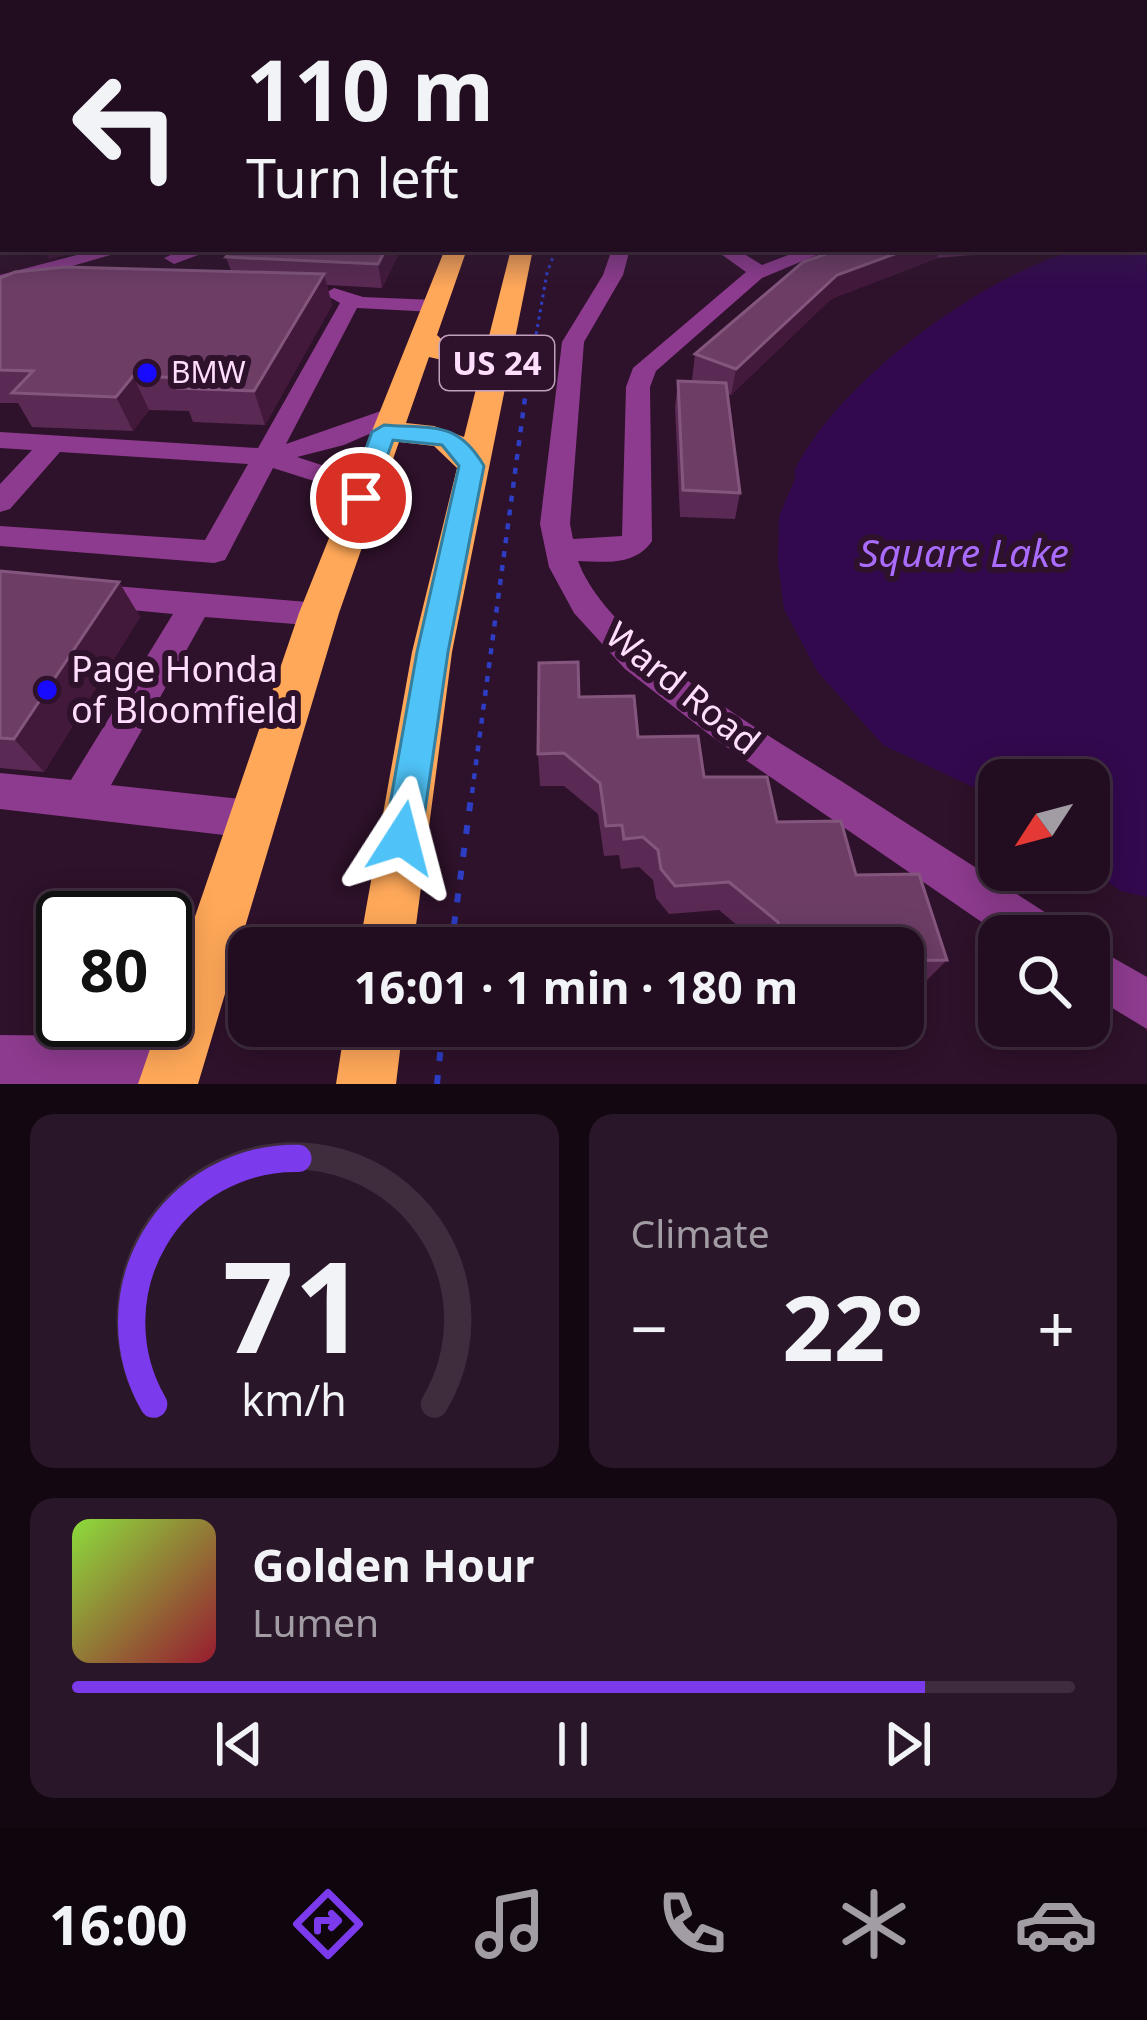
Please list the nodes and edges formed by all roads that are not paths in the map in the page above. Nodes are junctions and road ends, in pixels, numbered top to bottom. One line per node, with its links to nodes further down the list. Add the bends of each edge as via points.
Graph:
1 (111, 252): 10 (street)
2 (193, 252): 8 (street)
3 (455, 252): 15 (highway, US 24)
4 (521, 252): 16 (highway, US 24)
5 (620, 252): 25 (street, Ward Road, via 615,277 575,335 555,498)
6 (728, 252): 9 (street)
7 (814, 252): 9 (street)
8 (174, 257)
9 (760, 272): 25 (street, via 642,373 637,541 620,551)
10 (0, 281)
11 (60, 289): 14 (street, via 17,295)
12 (321, 293): 13 (street)
13 (352, 299): 15 (street); 20 (street)
14 (1, 306)
15 (429, 321): 16 (highway, via 452,358); 17 (highway, US 24)
16 (498, 360): 21 (highway, US 24)
17 (387, 424): 20 (street); 21 (highway, via 448,438); 22 (highway, US 24)
18 (0, 440): 19 (street)
19 (52, 443): 20 (street); 23 (street)
20 (267, 457): 22 (street, via 328,476); 24 (street, via 214,552)
21 (472, 466): 33 (highway, US 24, via 432,652)
22 (361, 498): 28 (highway, US 24)
23 (0, 502)
24 (0, 536)
25 (559, 550): 32 (street, Ward Road, via 585,604 649,668)
26 (65, 594): 27 (street)
27 (196, 604): 28 (street); 30 (street)
28 (319, 614): 31 (highway, US 24)
29 (0, 791): 30 (street)
30 (82, 800): 31 (street)
31 (250, 820): 38 (highway, US 24)
32 (1009, 915)
33 (389, 927)
34 (1110, 981): 35 (street)
35 (1147, 1005)
36 (371, 1047): 39 (highway)
37 (0, 1060): 38 (street)
38 (171, 1073)
39 (366, 1084)

